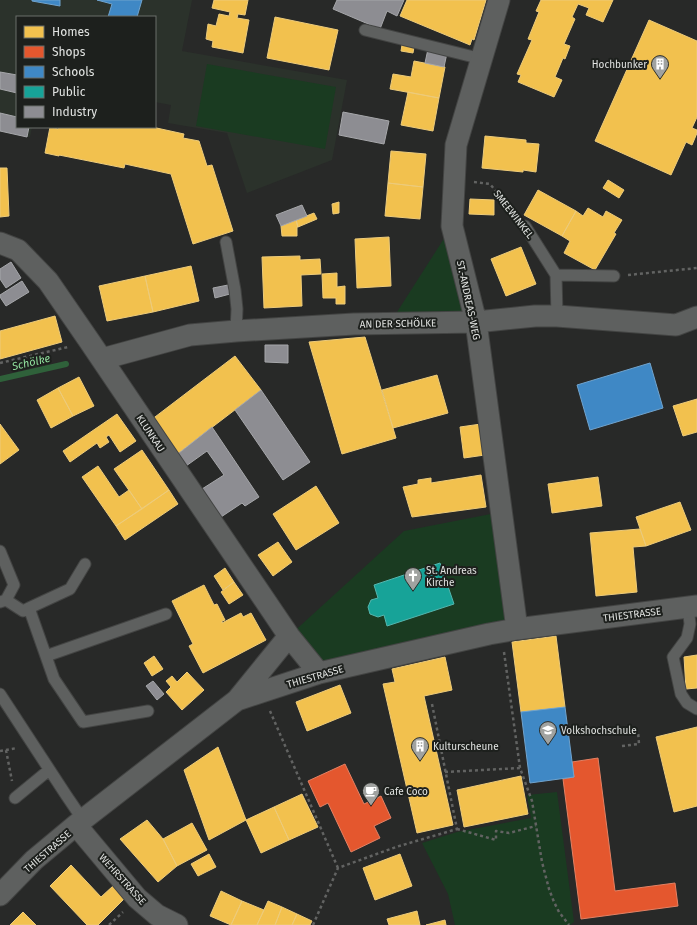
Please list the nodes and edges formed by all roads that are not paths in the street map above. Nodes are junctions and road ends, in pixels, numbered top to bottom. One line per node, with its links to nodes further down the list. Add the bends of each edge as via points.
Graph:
1 (499, 0): 3 (street, ST.-ANDREAS-WEG)
2 (365, 30): 3 (lane)
3 (482, 59): 11 (street, ST.-ANDREAS-WEG, via 456,145 452,226)
4 (526, 226): 7 (lane, SMEEWINKEL)
5 (226, 242): 12 (lane, via 235,290)
6 (0, 243): 13 (street, KLUNKAU, via 18,250 48,281)
7 (556, 275): 8 (lane); 9 (lane)
8 (614, 276)
9 (557, 316): 10 (street, AN DER SCHÖLKE, via 676,325); 11 (street, AN DER SCHÖLKE)
10 (697, 317)
11 (476, 322): 12 (street, AN DER SCHÖLKE, via 354,324); 20 (street, ST.-ANDREAS-WEG)
12 (236, 331): 13 (street, AN DER SCHÖLKE, via 190,335)
13 (102, 359): 21 (street, KLUNKAU)
14 (0, 551): 16 (lane, via 14,585)
15 (85, 564): 18 (lane, via 70,589)
16 (3, 601): 18 (lane, via 22,611)
17 (693, 606): 20 (street, THIESTRASSE); 26 (lane, via 687,638 673,657 681,694 687,703)
18 (29, 608): 22 (lane)
19 (166, 614): 22 (lane)
20 (509, 630): 23 (street, THIESTRASSE)
21 (289, 636): 23 (street, KLUNKAU); 25 (street)
22 (46, 656): 27 (lane, via 54,679 83,722)
23 (320, 673): 25 (street, THIESTRASSE)
24 (0, 694): 28 (lane)
25 (236, 700): 30 (street, THIESTRASSE)
26 (697, 710)
27 (148, 711)
28 (49, 770): 29 (lane); 30 (lane)
29 (15, 798)
30 (80, 822): 31 (street, THIESTRASSE, via 34,860); 32 (street, WEHRSTRASSE, via 137,898 156,915)
31 (0, 895)
32 (177, 925)

